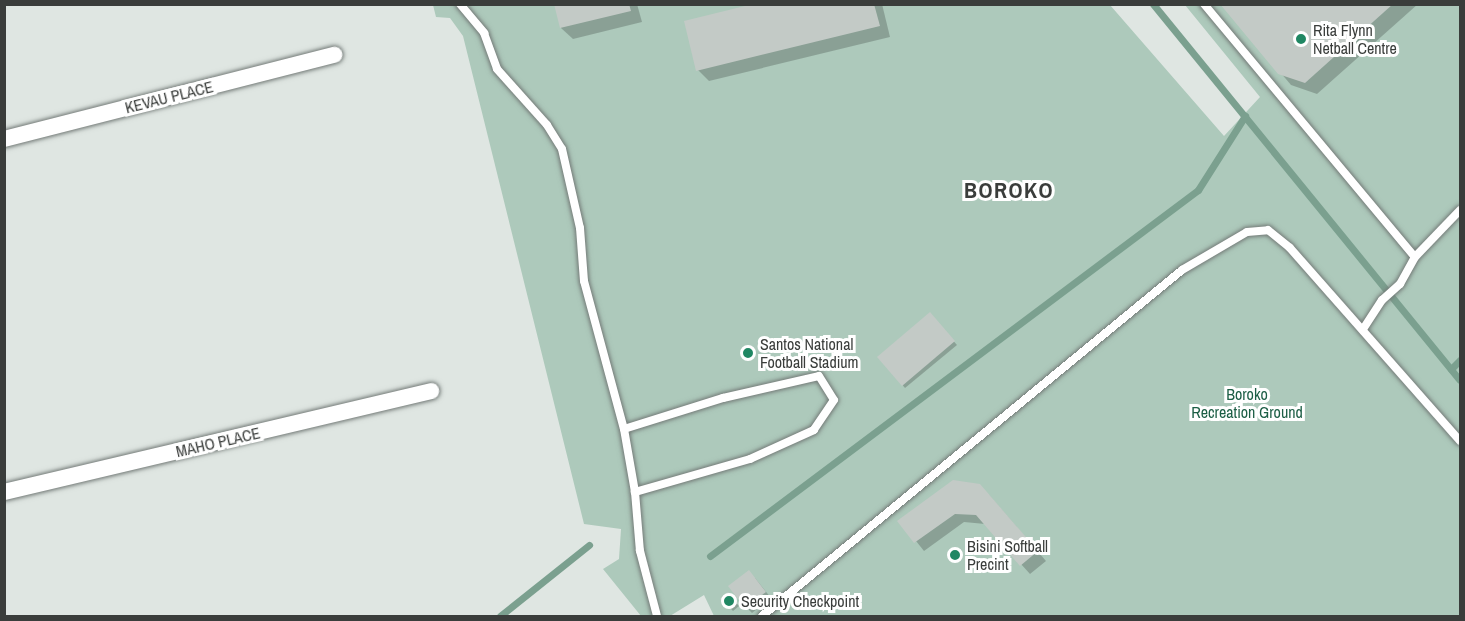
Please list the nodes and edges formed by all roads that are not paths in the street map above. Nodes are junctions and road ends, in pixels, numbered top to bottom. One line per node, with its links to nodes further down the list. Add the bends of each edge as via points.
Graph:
1 (460, 4): 9 (lane, via 484,33 497,69 542,118 562,149 580,228 584,281)
2 (1204, 4): 6 (lane)
3 (334, 55): 4 (street, KEVAU PLACE)
4 (4, 139)
5 (1461, 210): 6 (lane)
6 (1415, 257): 7 (lane, via 1400,284 1382,300)
7 (1364, 328): 10 (lane); 14 (lane, via 1268,230 1246,232 1182,270)
8 (431, 392): 11 (street, MAHO PLACE)
9 (624, 429): 12 (lane); 12 (lane, via 712,401 819,376 834,400 814,430 750,459)
10 (1461, 441)
11 (4, 492)
12 (635, 492): 13 (lane, via 640,551)
13 (657, 616)
14 (762, 616)

